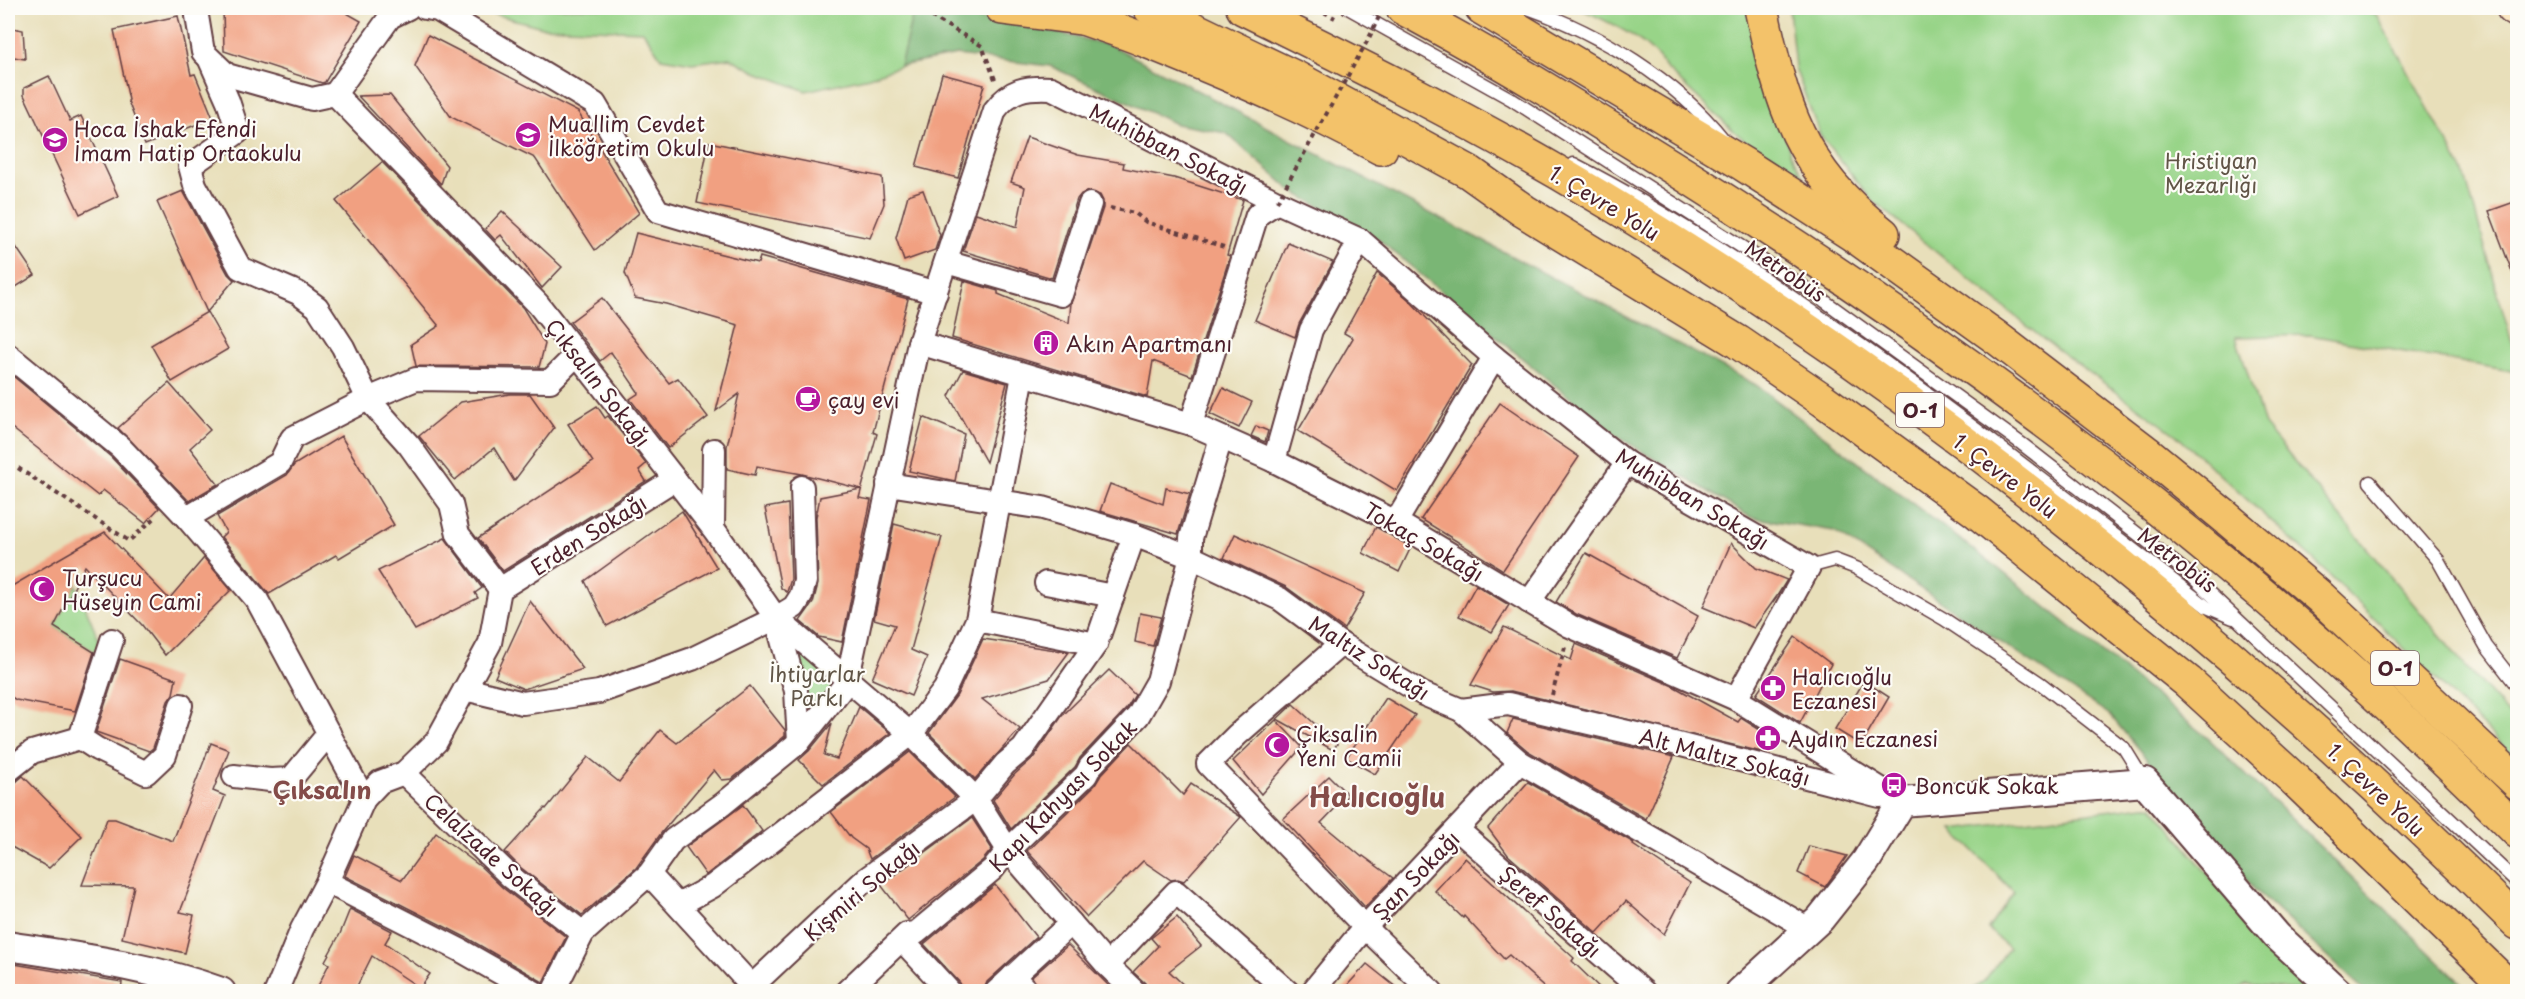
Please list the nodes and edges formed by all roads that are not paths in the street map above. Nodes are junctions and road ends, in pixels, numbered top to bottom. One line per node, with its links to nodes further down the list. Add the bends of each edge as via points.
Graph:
1 (197, 8): 16 (street, via 203,52)
2 (408, 8): 17 (street, via 390,17)
3 (425, 8): 26 (street, via 438,10 595,104 657,211)
4 (1002, 8): 14 (highway)
5 (1150, 8): 23 (highway, via 1399,132 1469,172)
6 (1243, 8): 87 (highway, 1. Çevre Yolu / O-1, via 1557,172 1722,274 1971,446 2133,574 2266,687 2448,854)
7 (1348, 8): 56 (lane, Metrobüs, via 1511,99 1815,294 2108,509)
8 (1403, 8): 80 (highway, O-1, via 1486,53 1780,234 2058,431 2263,595 2410,728)
9 (1482, 8): 20 (highway)
10 (1528, 8): 20 (lane, via 1599,40 1666,83 1715,128)
11 (1761, 8): 27 (highway, via 1787,110 1815,165 1844,200 1939,281)
12 (2513, 8): 13 (main road)
13 (2517, 11)
14 (1070, 13): 23 (highway, via 1218,71 1364,139 1433,177)
15 (1350, 47): 18 (lane)
16 (209, 58): 17 (street, via 227,75 312,99); 33 (street, via 238,132 190,166 195,185 240,268 298,293 317,307 343,347)
17 (335, 94): 30 (street, Çıksalın Sokağı, via 538,304)
18 (1526, 140)
19 (1567, 160): 56 (lane, Metrobüs, via 1691,231 1813,311 2004,449 2207,607)
20 (1743, 164): 27 (highway, via 1852,234)
21 (1277, 202): 24 (street, Muhibban Sokağı); 25 (street, Muhibban Sokağı, via 1051,88 1030,87 1004,99 995,110); 34 (street, via 1257,215)
22 (1090, 204): 25 (street, via 1061,296)
23 (1524, 211): 111 (highway, via 1738,342 1976,511 2188,682 2298,782)
24 (1360, 240): 31 (street, Muhibban Sokağı); 37 (street, via 1311,330)
25 (946, 262): 26 (street)
26 (936, 293): 28 (street)
27 (1997, 338): 75 (highway, O-1, via 2146,452 2321,598)
28 (919, 343): 32 (street, Tokaç Sokağı); 41 (street)
29 (8, 355): 44 (street, via 120,447)
30 (576, 355): 33 (street, via 550,381 416,379); 39 (street, Çıksalın Sokağı)
31 (1494, 357): 38 (street, Muhibban Sokağı); 45 (street)
32 (1023, 375): 34 (street, Tokaç Sokağı); 43 (street)
33 (368, 399): 44 (street, via 292,438 280,463); 51 (street, via 409,445 451,504 458,534)
34 (1191, 424): 35 (street, Tokaç Sokağı)
35 (1221, 438): 37 (street, Tokaç Sokağı); 48 (street, Kapı Kahyası Sokak, via 1191,538)
36 (714, 450): 46 (street)
37 (1274, 461): 45 (street, Tokaç Sokağı)
38 (1627, 463): 49 (street, Muhibban Sokağı); 53 (street)
39 (675, 479): 46 (street, Çıksalın Sokağı); 51 (street, Erden Sokağı)
40 (2370, 482): 61 (lane, via 2438,560 2486,646)
41 (888, 483): 43 (street, Maltız Sokağı); 60 (street)
42 (802, 488): 54 (street, via 805,581 794,607)
43 (999, 503): 47 (street, Maltız Sokağı, via 1043,508); 55 (street)
44 (180, 510): 66 (street, via 257,600)
45 (1396, 522): 53 (street, Tokaç Sokağı)
46 (713, 528): 54 (street, Çıksalın Sokağı)
47 (1134, 535): 48 (street, Maltız Sokağı); 52 (street, Kişmiri Sokağı)
48 (1191, 557): 59 (street, Maltız Sokağı, via 1280,599); 81 (street, Kapı Kahyası Sokak, via 1158,681 1138,716 1086,775)
49 (1809, 567): 63 (street); 74 (lane, via 1835,560 1846,564 1944,619 2040,683 2124,748)
50 (1046, 583): 52 (street)
51 (500, 590): 62 (street, via 490,644)
52 (1113, 596): 58 (street, Kişmiri Sokağı)
53 (1529, 602): 63 (street, Tokaç Sokağı, via 1570,627)
54 (776, 618): 60 (street, Çıksalın Sokağı); 62 (street, via 692,659 599,692 523,703); 69 (street, via 796,691)
55 (977, 620): 58 (street); 67 (street, via 945,689)
56 (2240, 621): 84 (lane, Metrobüs)
57 (112, 640): 68 (street)
58 (1096, 644): 77 (street, Kişmiri Sokağı, via 1023,749)
59 (1341, 644): 65 (street, Maltız Sokağı, via 1423,694); 88 (street, via 1208,764)
60 (847, 682): 67 (street, Çıksalın Sokağı); 69 (street)
61 (2517, 687)
62 (465, 689): 72 (street, via 436,742)
63 (1736, 699): 78 (street, Tokaç Sokağı)
64 (181, 705): 68 (street, via 165,755 146,773)
65 (1461, 710): 70 (street, Maltız Sokağı); 78 (street, Alt Maltız Sokağı, via 1508,704)
66 (329, 733): 73 (street, via 291,779); 76 (street)
67 (911, 734): 77 (street, Çıksalın Sokağı); 85 (street, via 713,886)
68 (80, 738): 71 (street, via 32,752)
69 (799, 742): 82 (street, via 673,840)
70 (1520, 762): 79 (street, Şan Sokağı); 89 (street, Maltız Sokağı)
71 (8, 771)
72 (404, 773): 76 (street, via 380,782); 90 (street, Celalzade Sokağı, via 511,877)
73 (234, 776)
74 (2145, 782): 78 (street); 94 (street)
75 (2517, 783)
76 (364, 799): 83 (street)
77 (975, 799): 81 (street, Çıksalın Sokağı); 96 (street, Kişmiri Sokağı, via 866,879)
78 (1902, 802): 89 (street, via 1866,861)
79 (1458, 830): 88 (street, Şan Sokağı); 108 (street, Şeref Sokağı)
80 (2517, 832)
81 (1008, 850): 86 (street, Çıksalın Sokağı); 91 (street, Kapı Kahyası Sokak, via 993,869 916,933)
82 (649, 874): 85 (street); 90 (street)
83 (327, 882): 98 (street); 99 (street)
84 (2517, 883)
85 (678, 905): 96 (street)
86 (1071, 923): 93 (street, Çıksalın Sokağı); 95 (street)
87 (2517, 924)
88 (1365, 927): 106 (street, Şan Sokağı); 107 (street)
89 (1809, 929): 109 (street)
90 (583, 933): 100 (street)
91 (902, 940): 101 (street, Kapı Kahyası Sokak); 102 (street)
92 (8, 946): 97 (street, via 189,980)
93 (1107, 965): 104 (street, Çıksalın Sokağı); 105 (street, via 1176,892)
94 (2315, 981): 110 (street)
95 (1020, 984): 103 (street)
96 (755, 989)
97 (221, 992)
98 (276, 992)
99 (534, 992)
100 (553, 992)
101 (846, 992)
102 (950, 992)
103 (996, 992)
104 (1135, 992)
105 (1288, 992)
106 (1312, 992)
107 (1432, 992)
108 (1644, 992)
109 (1740, 992)
110 (2338, 992)
111 (2514, 992)

